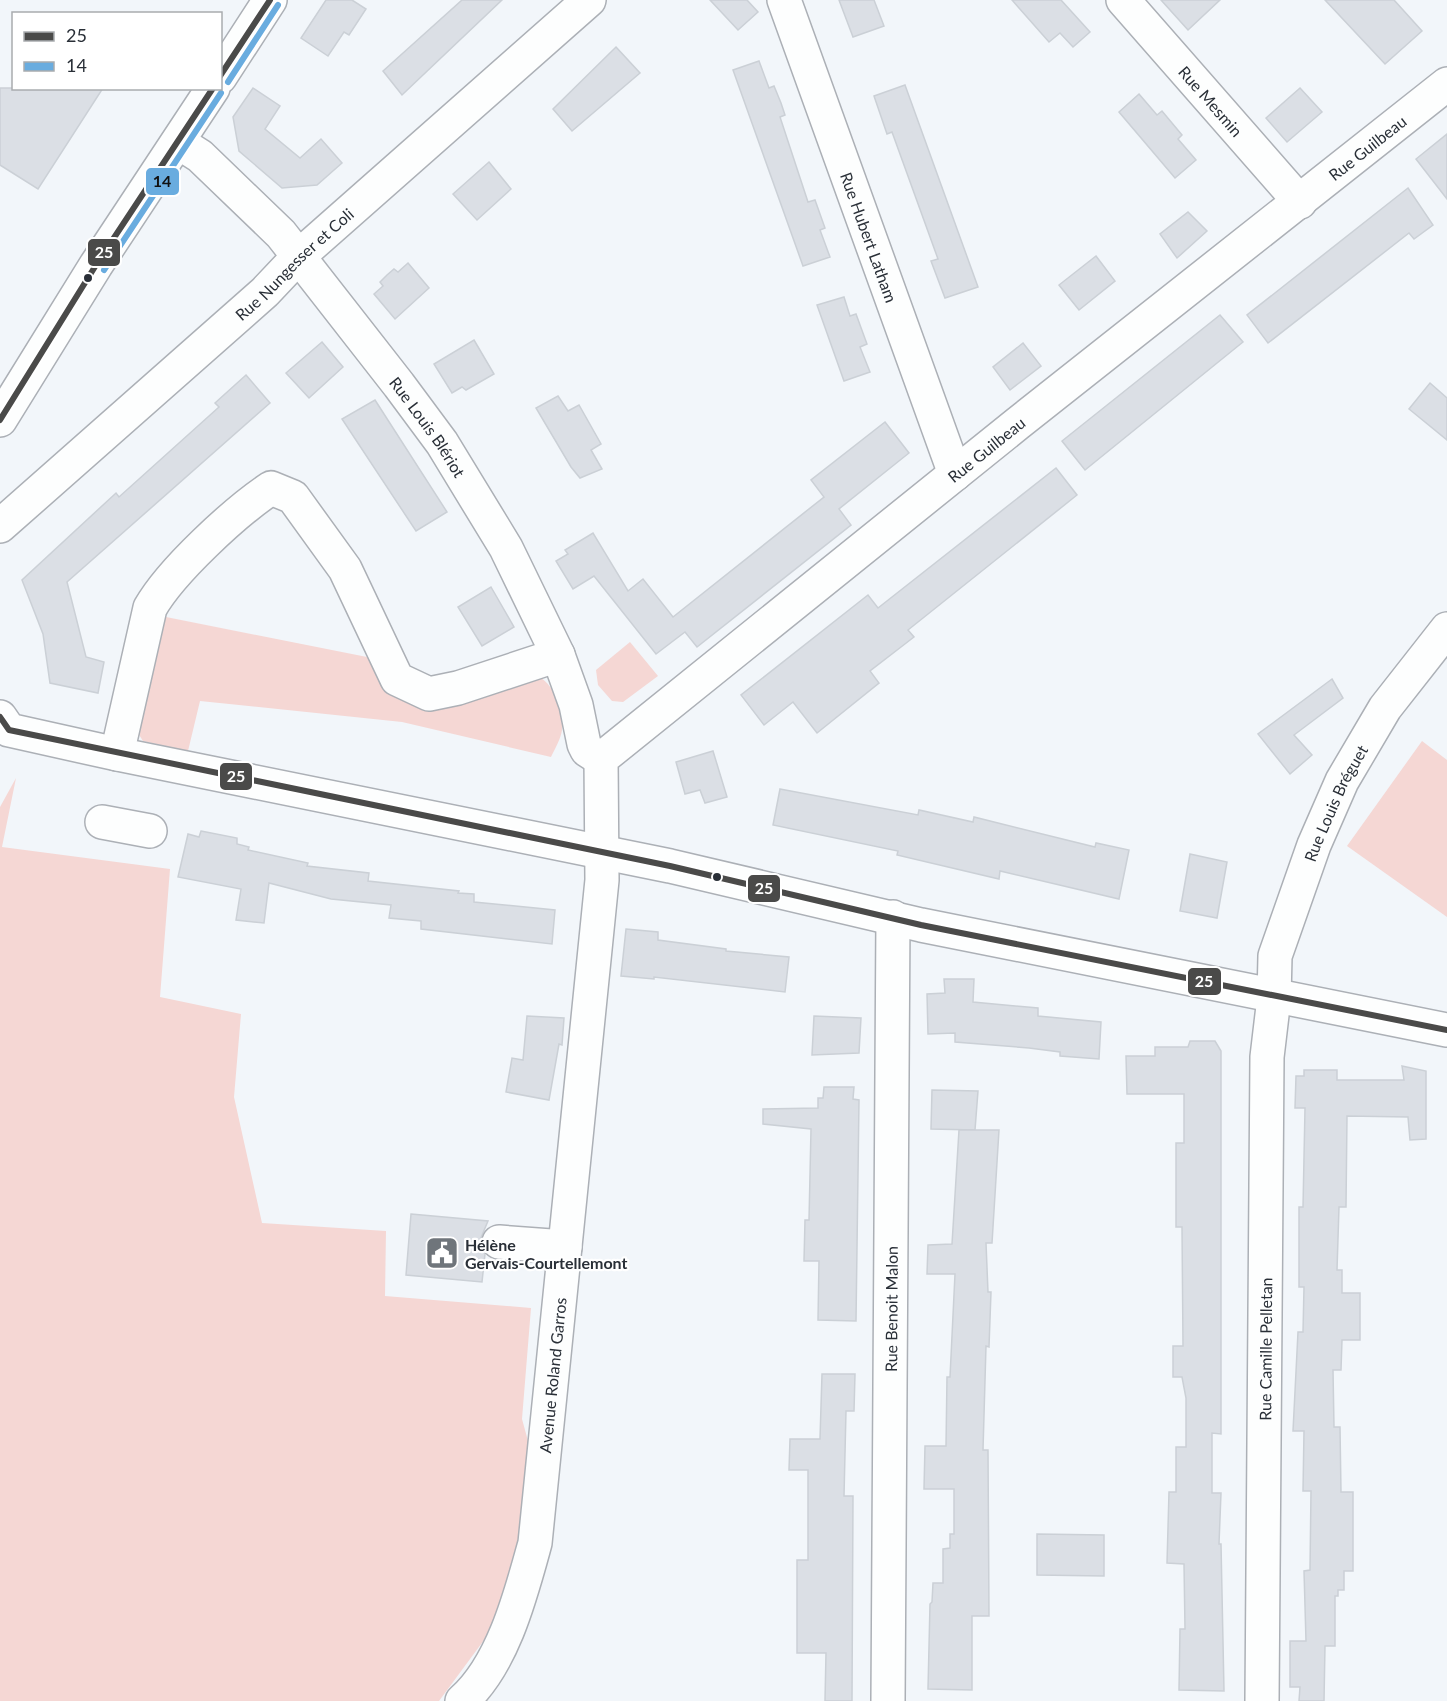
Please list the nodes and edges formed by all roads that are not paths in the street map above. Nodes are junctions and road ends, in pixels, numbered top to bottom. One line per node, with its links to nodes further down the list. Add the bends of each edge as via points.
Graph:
1 (270, 0): 5 (street)
2 (589, 0): 10 (street, Rue Nungesser et Coli)
3 (784, 0): 12 (street, Rue Hubert Latham)
4 (1123, 0): 9 (street, Rue Mesmin)
5 (222, 74)
6 (1447, 84): 9 (street, Rue Guilbeau)
7 (212, 90): 8 (street)
8 (178, 142): 10 (street, Rue Louis Blériot, via 216,171); 11 (street)
9 (1299, 202): 12 (street, Rue Guilbeau)
10 (299, 256): 13 (street, Rue Nungesser et Coli, via 275,282); 15 (street, Rue Louis Blériot, via 399,385 476,495)
11 (0, 420)
12 (955, 474): 18 (street, Rue Guilbeau)
13 (0, 526)
14 (1447, 629): 23 (street, Rue Louis Bréguet, via 1385,708 1342,781 1314,845 1275,956)
15 (558, 656): 17 (street, via 429,694 397,679 345,569 293,497 271,488 249,503 161,589 150,608); 18 (street, Rue Louis Blériot, via 576,705 584,744)
16 (0, 717): 17 (street, via 9,730)
17 (117, 754): 21 (street)
18 (601, 759): 21 (street)
19 (102, 822): 20 (street)
20 (150, 831)
21 (602, 852): 22 (street); 26 (street, Avenue Roland Garros)
22 (893, 917): 23 (street); 28 (street, Rue Benoit Malon)
23 (1274, 998): 24 (street); 29 (street, Rue Camille Pelletan, via 1267,1057)
24 (1447, 1030)
25 (499, 1242): 26 (street)
26 (565, 1247): 27 (street, Avenue Roland Garros, via 535,1543 513,1619 476,1689)
27 (462, 1701)
28 (888, 1701)
29 (1262, 1701)

